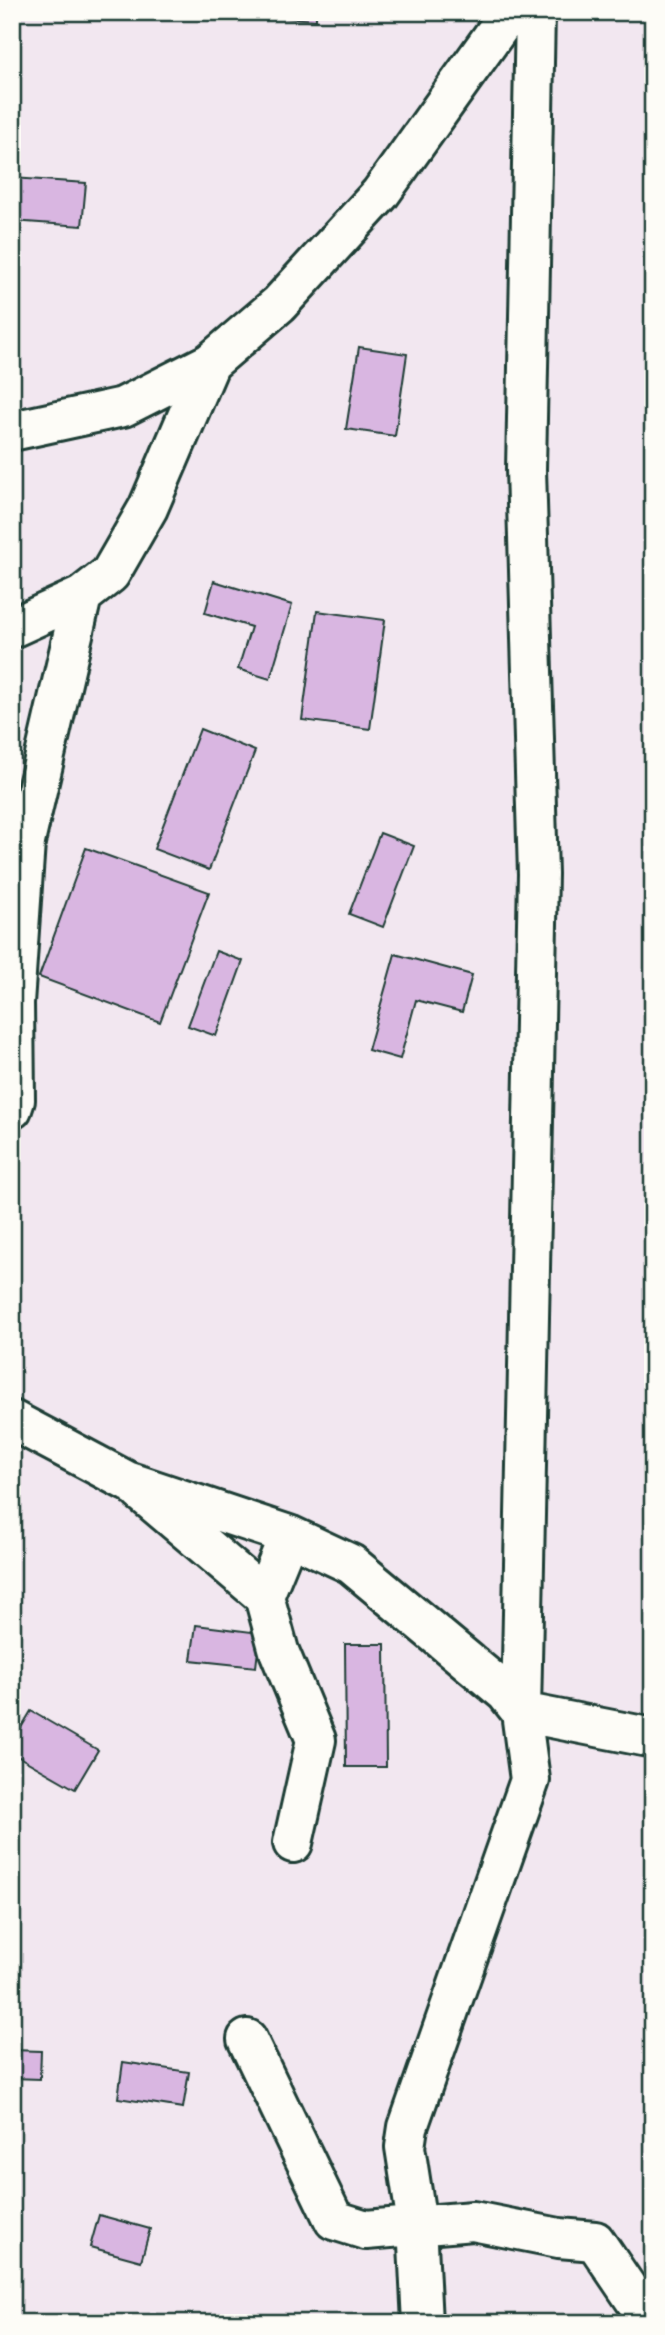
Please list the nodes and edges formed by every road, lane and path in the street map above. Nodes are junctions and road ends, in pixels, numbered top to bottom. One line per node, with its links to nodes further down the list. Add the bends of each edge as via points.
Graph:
1 (510, 12): 3 (street, via 380,194 279,304)
2 (535, 12): 12 (street, via 526,469 538,874)
3 (210, 363): 4 (street, via 123,407); 5 (street, via 129,544 110,574)
4 (17, 440)
5 (82, 596): 6 (street); 7 (street, via 25,842)
6 (12, 628)
7 (12, 1109)
8 (14, 1427): 9 (street)
9 (127, 1481): 10 (street); 11 (street)
10 (289, 1535): 11 (street); 12 (street, via 351,1564 506,1693)
11 (264, 1596): 14 (street, via 279,1651 316,1740)
12 (521, 1712): 13 (street); 16 (street, via 530,1780 408,2127 405,2147)
13 (653, 1738)
14 (293, 1843)
15 (247, 2039): 16 (street, via 334,2220 366,2230 398,2230)
16 (417, 2224): 17 (street, via 473,2221 595,2241 635,2300); 18 (street)
17 (653, 2317)
18 (422, 2323)

